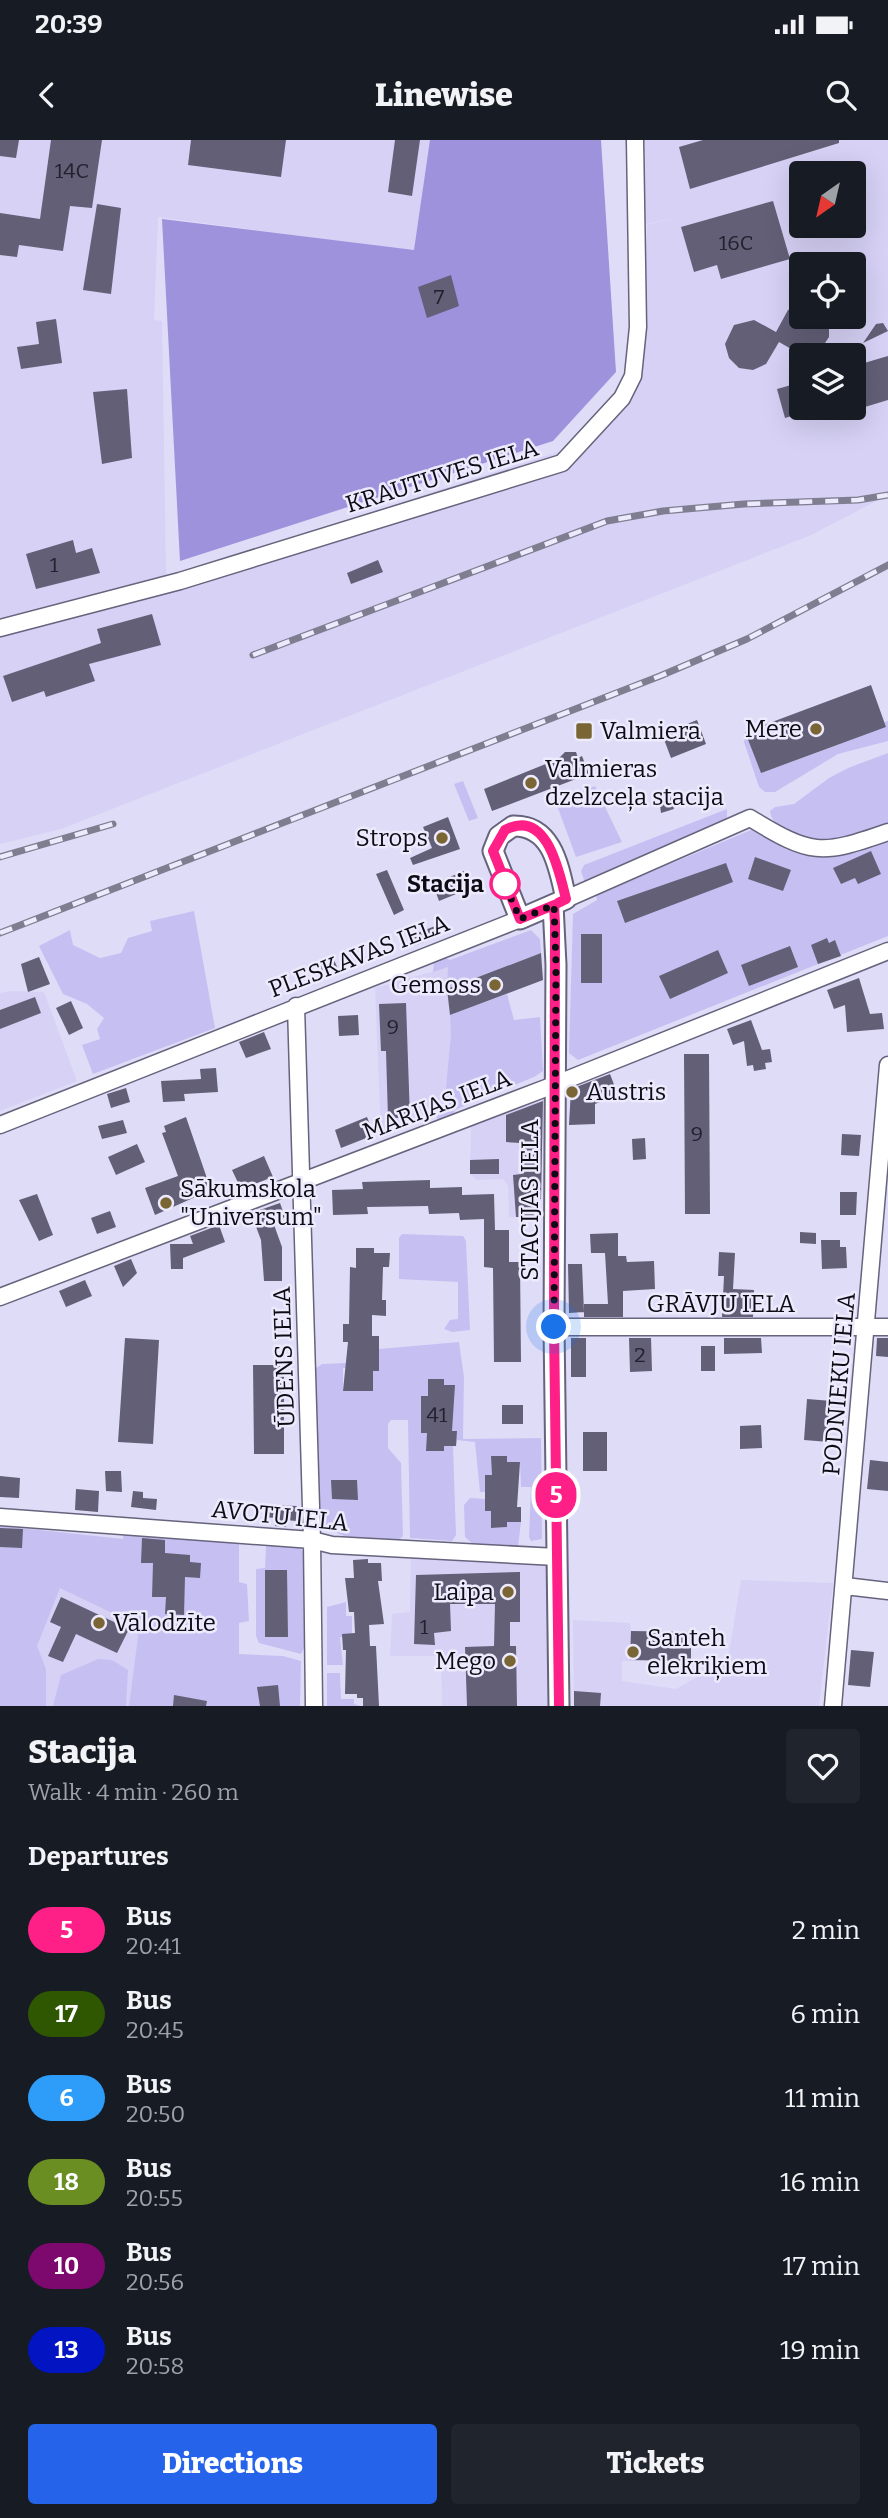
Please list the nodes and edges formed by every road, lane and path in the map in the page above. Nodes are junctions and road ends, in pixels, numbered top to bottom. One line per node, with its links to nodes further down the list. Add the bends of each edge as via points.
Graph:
1 (635, 140): 2 (street, KRAUTUVES IELA, via 638,327 633,376 622,398 562,463 180,581)
2 (0, 628)
3 (888, 832): 4 (street, PLESKAVAS IELA, via 823,850 792,843 750,818)
4 (560, 902): 5 (main road, PLESKAVAS IELA); 5 (main road, STACIJAS IELA, via 549,843 534,829 513,826 499,836 493,851); 9 (main road, STACIJAS IELA)
5 (520, 919): 7 (street, PLESKAVAS IELA)
6 (888, 951): 9 (street, MARIJAS IELA)
7 (296, 1006): 10 (street, PLESKAVAS IELA); 11 (street, ŪDENS IELA)
8 (888, 1065): 13 (street, PODNIEKU IELA)
9 (556, 1083): 11 (street, MARIJAS IELA); 15 (main road, STACIJAS IELA)
10 (0, 1125)
11 (302, 1182): 12 (street, MARIJAS IELA); 17 (street, ŪDENS IELA)
12 (0, 1297)
13 (867, 1326): 14 (street, GRĀVJU IELA); 15 (street, GRĀVJU IELA); 19 (street, PODNIEKU IELA)
14 (888, 1326)
15 (554, 1327): 18 (main road, STACIJAS IELA)
16 (0, 1517): 17 (street, AVOTU IELA)
17 (312, 1540): 18 (street, AVOTU IELA, via 332,1545); 21 (street, ŪDENS IELA)
18 (557, 1557): 22 (main road, STACIJAS IELA)
19 (845, 1586): 20 (street); 23 (street, PODNIEKU IELA)
20 (888, 1591)
21 (314, 1706)
22 (559, 1706)
23 (833, 1706)

